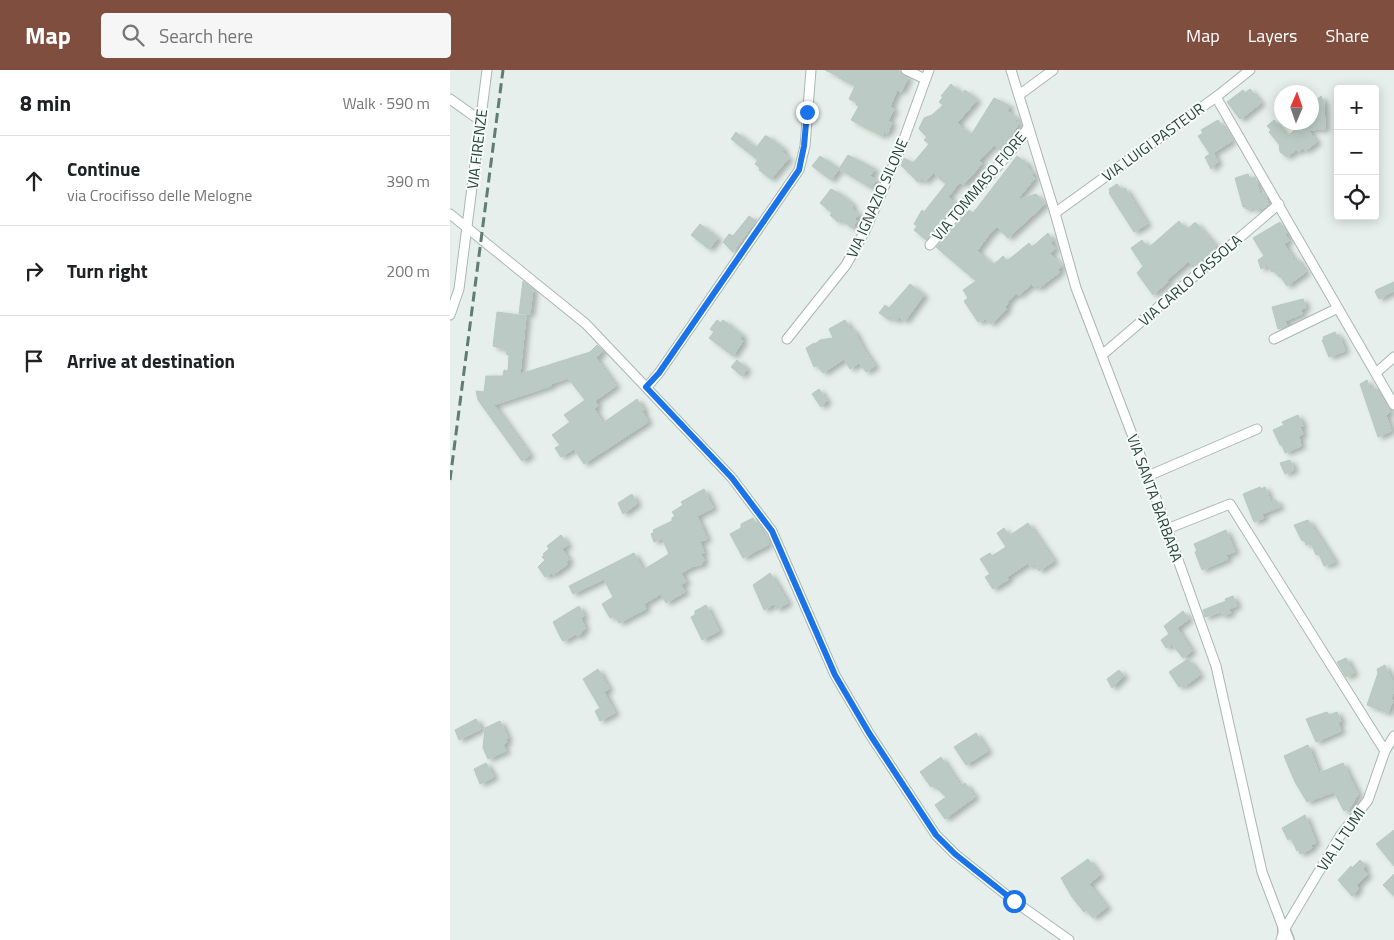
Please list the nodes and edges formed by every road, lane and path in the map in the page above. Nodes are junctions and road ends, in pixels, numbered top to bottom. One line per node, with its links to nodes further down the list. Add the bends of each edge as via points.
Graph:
1 (487, 70): 12 (street, VIA FIRENZE)
2 (811, 70): 26 (street, via 799,170 659,373)
3 (906, 70): 8 (street)
4 (929, 70): 8 (street, VIA IGNAZIO SILONE)
5 (1010, 70): 9 (street, VIA SANTA BARBARA)
6 (1053, 70): 9 (street)
7 (1250, 70): 10 (street, VIA LUIGI PASTEUR)
8 (925, 79): 21 (street, VIA IGNAZIO SILONE, via 900,150 865,231 846,266)
9 (1019, 95): 13 (street, VIA SANTA BARBARA)
10 (1216, 97): 14 (street); 15 (street, VIA LUIGI PASTEUR)
11 (450, 99): 12 (street)
12 (481, 121): 17 (street, VIA FIRENZE)
13 (1028, 127): 15 (street, VIA SANTA BARBARA); 18 (street, VIA TOMMASO FIORE)
14 (1278, 204): 19 (street); 23 (street, VIA CARLO CASSOLA)
15 (1055, 213): 23 (street, VIA SANTA BARBARA, via 1076,288)
16 (450, 214): 17 (street)
17 (467, 228): 20 (street, VIA FIRENZE, via 460,289); 26 (street, via 586,324)
18 (930, 245)
19 (1338, 308): 22 (street); 25 (street)
20 (450, 315)
21 (787, 339)
22 (1274, 339)
23 (1102, 355): 29 (street, VIA SANTA BARBARA)
24 (1394, 357): 25 (street)
25 (1376, 374): 27 (street)
26 (646, 387): 34 (street, via 732,478 772,531 835,675 936,835 999,889)
27 (1394, 405)
28 (1257, 429): 29 (street)
29 (1148, 476): 30 (street, VIA SANTA BARBARA)
30 (1167, 529): 32 (street, via 1230,504); 33 (street, VIA SANTA BARBARA, via 1216,666 1262,872)
31 (1394, 736): 32 (street, VIA LI TUMI)
32 (1385, 751): 33 (street, VIA LI TUMI, via 1368,800 1340,836)
33 (1284, 937)
34 (1068, 940)

